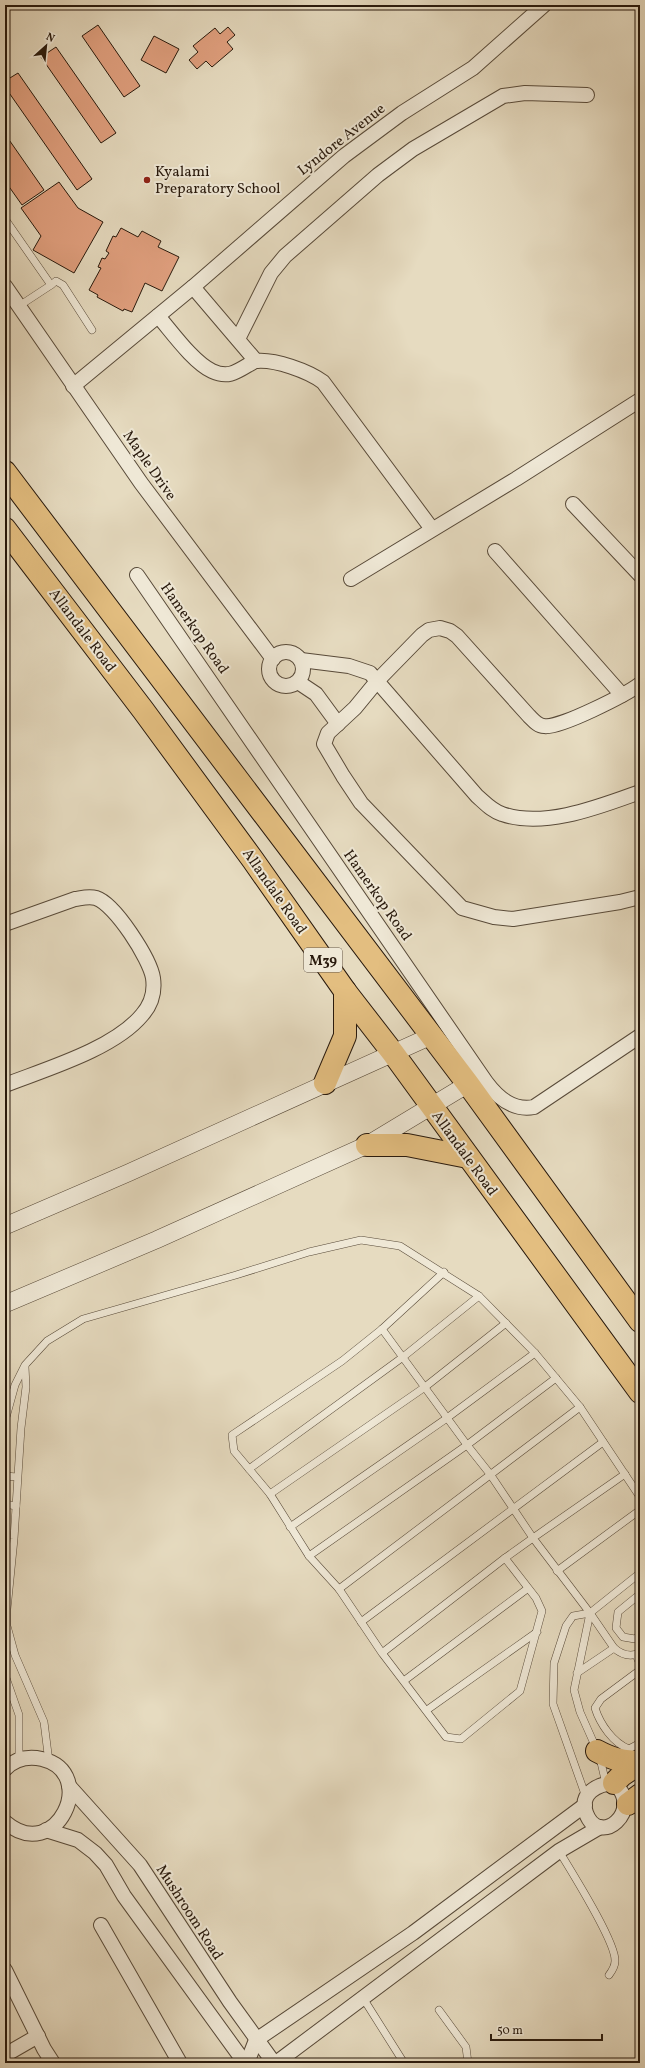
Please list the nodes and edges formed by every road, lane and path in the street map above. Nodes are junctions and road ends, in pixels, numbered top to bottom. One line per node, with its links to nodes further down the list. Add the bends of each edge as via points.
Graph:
1 (544, 5): 6 (street, Lyndore Avenue, via 473,68 402,113 344,156)
2 (587, 94): 10 (street, via 525,93 503,96 413,149 378,175 280,261 271,273)
3 (5, 218): 4 (lane)
4 (50, 285): 7 (lane); 9 (lane, via 56,281 61,282)
5 (5, 286): 7 (street, Maple Drive)
6 (194, 287): 8 (street, Lyndore Avenue); 10 (street)
7 (13, 302): 12 (street, Maple Drive)
8 (158, 316): 11 (street, via 210,370 229,375); 12 (street, Lyndore Avenue)
9 (92, 330)
10 (238, 339): 11 (street)
11 (256, 361): 16 (street, via 306,371 323,382)
12 (73, 386): 22 (street, Maple Drive, via 140,483)
13 (640, 400): 16 (street, via 516,479)
14 (5, 472): 33 (main road, M39)
15 (573, 504): 20 (street)
16 (432, 528): 21 (street)
17 (5, 529): 32 (main road, Allandale Road / M39, via 143,710)
18 (495, 551): 27 (street)
19 (137, 574): 34 (street, Hamerkop Road, via 498,1097 516,1107 534,1107)
20 (640, 575)
21 (351, 579)
22 (273, 659): 23 (street, via 286,652); 25 (street, via 269,671 273,681 288,687)
23 (301, 660): 24 (street, via 361,668); 25 (street, via 304,672)
24 (378, 680): 27 (street, via 422,635 440,628 457,636 538,724 551,726); 28 (street, via 364,699); 29 (street, via 478,796 490,808 501,814 518,818 570,814)
25 (298, 682): 28 (street, via 316,694)
26 (640, 684): 27 (street)
27 (622, 695)
28 (338, 724): 30 (street, via 328,733 324,744 361,804 462,908 494,917 513,919)
29 (640, 792)
30 (640, 897)
31 (5, 924): 38 (street, via 75,899 98,898 119,916 150,968 154,988 151,1003 128,1030 106,1044)
32 (345, 991): 35 (main road, Allandale Road / M39); 36 (main road, via 345,1036)
33 (431, 1036): 35 (street); 37 (main road, M39)
34 (640, 1036)
35 (392, 1053): 36 (street); 39 (main road, Allandale Road / M39)
36 (324, 1083): 42 (street)
37 (468, 1084): 39 (street); 46 (main road, M39)
38 (5, 1085)
39 (430, 1106): 40 (street); 41 (main road, Allandale Road / M39)
40 (367, 1145): 41 (main road, via 422,1147); 45 (street, via 156,1240)
41 (468, 1157): 54 (main road, Allandale Road / M39)
42 (5, 1226)
43 (444, 1272): 44 (lane); 48 (lane); 51 (lane, via 400,1246 361,1240 309,1252 236,1276 83,1319 47,1341)
44 (479, 1296): 47 (lane); 50 (lane)
45 (5, 1304)
46 (640, 1321)
47 (506, 1323): 49 (lane); 53 (lane)
48 (382, 1329): 50 (lane); 60 (lane, via 342,1360 232,1435 234,1451)
49 (535, 1353): 52 (lane); 56 (lane)
50 (403, 1357): 53 (lane); 60 (lane)
51 (25, 1365): 57 (lane, via 15,1385); 64 (lane, via 26,1387)
52 (556, 1378): 55 (lane); 59 (lane)
53 (424, 1387): 56 (lane); 65 (lane)
54 (640, 1392)
55 (580, 1408): 58 (lane); 61 (lane)
56 (447, 1418): 59 (lane); 71 (lane)
57 (5, 1420)
58 (603, 1442): 62 (lane); 69 (lane)
59 (466, 1446): 61 (lane); 73 (lane)
60 (249, 1469): 65 (lane)
61 (490, 1474): 69 (lane); 78 (lane)
62 (625, 1474): 66 (lane); 72 (lane)
63 (5, 1476): 64 (lane)
64 (17, 1477): 68 (lane)
65 (270, 1494): 71 (lane)
66 (640, 1497)
67 (5, 1504): 68 (lane)
68 (16, 1506): 95 (lane, via 7,1626 15,1655 44,1722)
69 (513, 1508): 72 (lane); 81 (lane)
70 (640, 1510): 75 (lane)
71 (290, 1527): 73 (lane)
72 (533, 1538): 74 (lane); 75 (lane)
73 (309, 1556): 78 (lane)
74 (505, 1558): 77 (lane); 85 (lane)
75 (557, 1571): 80 (lane)
76 (640, 1573): 80 (lane)
77 (527, 1588): 82 (lane, via 542,1610); 91 (lane)
78 (339, 1589): 81 (lane)
79 (640, 1594): 83 (lane, via 618,1612 616,1628 623,1637 635,1639)
80 (590, 1613): 84 (lane); 89 (lane); 101 (lane, via 574,1616 566,1626 554,1662 553,1704)
81 (361, 1622): 85 (lane)
82 (537, 1632): 92 (lane); 92 (lane, via 520,1692 461,1739 446,1737)
83 (640, 1635)
84 (614, 1648): 86 (lane, via 621,1653); 89 (lane)
85 (382, 1653): 91 (lane)
86 (638, 1654): 87 (lane)
87 (640, 1664)
88 (640, 1670): 93 (lane, via 601,1699 595,1708 602,1723 622,1746 630,1749)
89 (577, 1673): 94 (lane, via 574,1690 580,1712)
90 (5, 1675): 97 (lane, via 19,1715)
91 (404, 1680): 92 (lane)
92 (427, 1710)
93 (640, 1743)
94 (597, 1751): 96 (main road, via 618,1761); 98 (lane)
95 (49, 1762): 97 (street, via 36,1758); 99 (street, Mushroom Road, via 60,1770)
96 (640, 1762): 98 (main road)
97 (10, 1764)
98 (610, 1783): 100 (street); 101 (street, via 596,1787)
99 (69, 1786): 104 (street, via 69,1804 66,1812 54,1826); 112 (street, Mushroom Road, via 140,1865)
100 (634, 1800): 103 (street, via 620,1823)
101 (585, 1801): 103 (street, via 589,1818); 112 (street, via 413,1933)
102 (5, 1822): 104 (street, via 28,1833)
103 (600, 1827): 105 (street)
104 (46, 1830): 116 (street, via 78,1840 102,1861 124,1896)
105 (559, 1851): 108 (lane, via 590,1904 614,1953 614,1967); 109 (street)
106 (101, 1925): 115 (street)
107 (5, 1970): 111 (street)
108 (609, 1975)
109 (363, 1998): 117 (street); 118 (lane)
110 (439, 2010): 119 (lane, via 466,2047)
111 (38, 2036): 113 (street); 114 (street)
112 (256, 2040): 116 (street); 117 (street, Mushroom Road)
113 (5, 2055)
114 (53, 2063)
115 (180, 2063)
116 (246, 2063)
117 (275, 2063)
118 (404, 2063)
119 (468, 2063)

